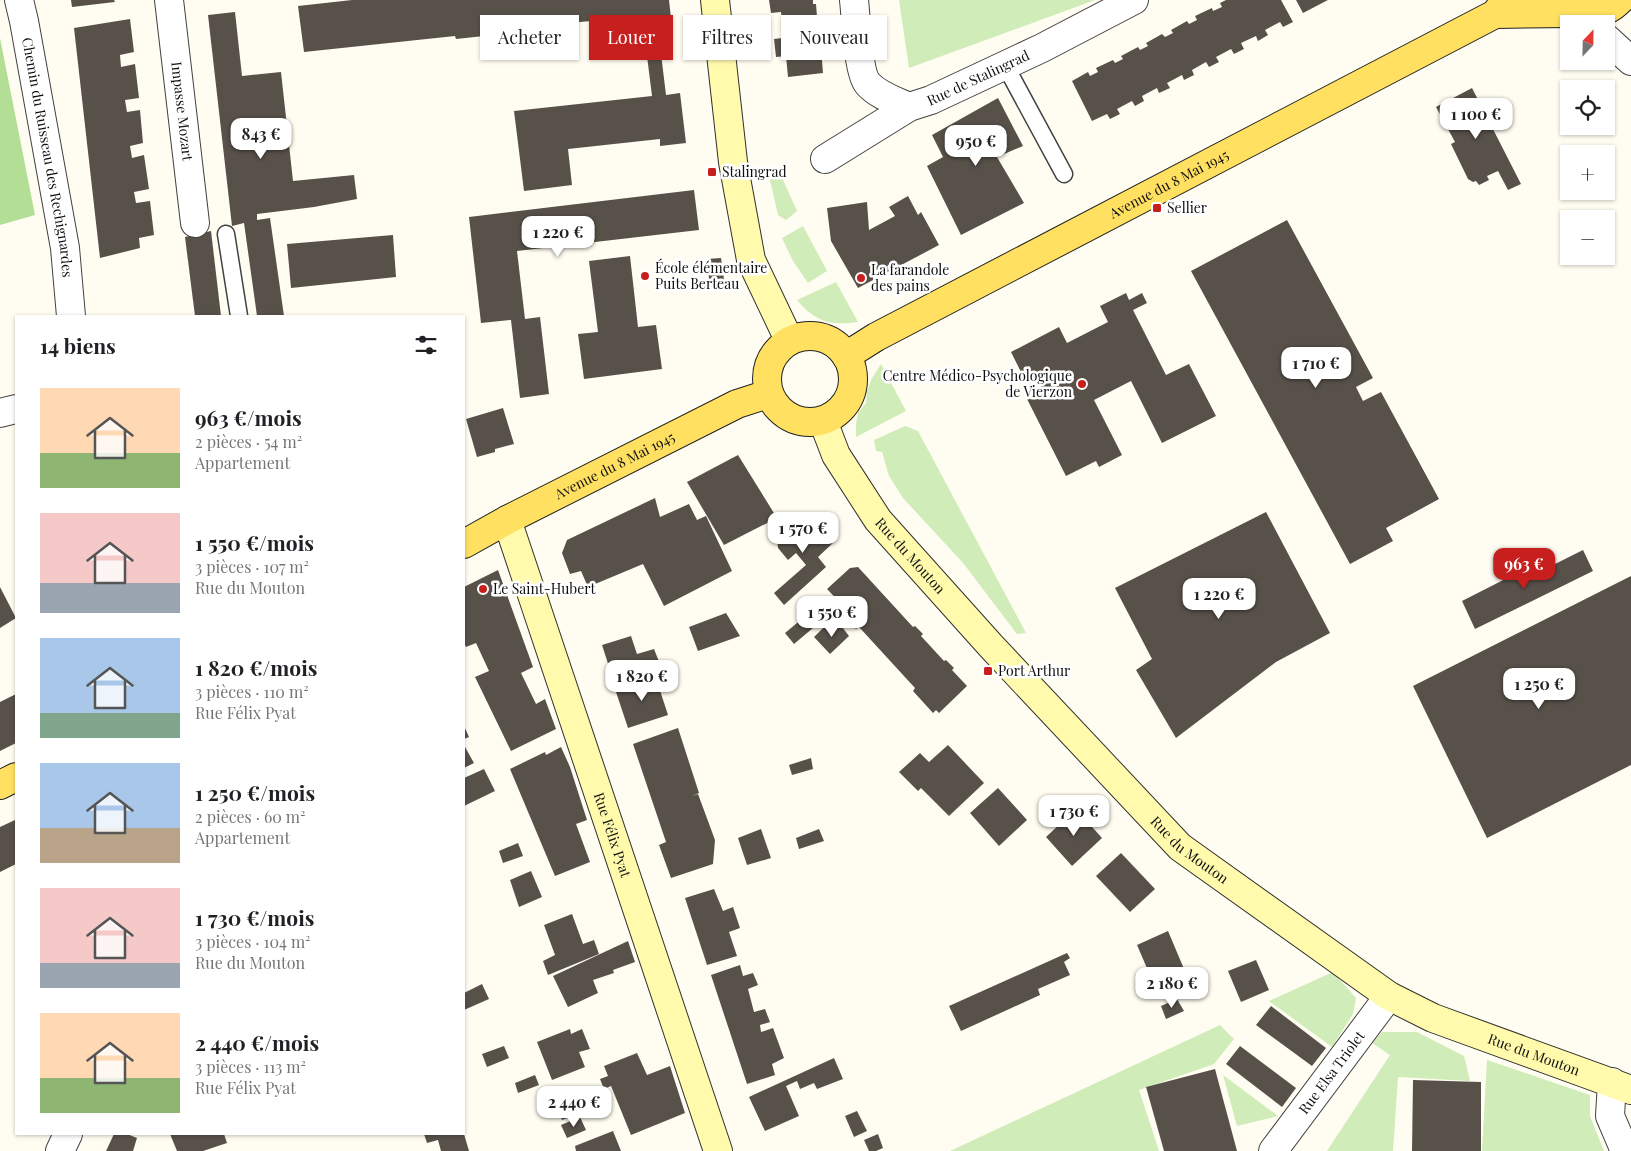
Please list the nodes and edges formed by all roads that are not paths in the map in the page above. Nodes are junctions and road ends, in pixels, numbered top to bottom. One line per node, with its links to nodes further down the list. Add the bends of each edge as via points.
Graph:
1 (19, 0): 17 (street, Chemin du Ruisseau des Rechignardes, via 65,248)
2 (169, 0): 15 (street, Impasse Mozart)
3 (715, 0): 19 (street, via 733,162 751,260)
4 (854, 0): 12 (street, via 861,63 867,84 885,97)
5 (1134, 0): 11 (street, Rue de Stalingrad)
6 (1620, 0): 8 (main road, Avenue du 8 Mai 1945, via 1605,11 1592,14)
7 (1500, 7): 8 (main road, Avenue du 8 Mai 1945); 20 (main road, Avenue du 8 Mai 1945, via 876,336)
8 (1574, 12)
9 (1615, 46): 10 (street)
10 (1631, 61)
11 (1006, 65): 12 (street, Rue de Stalingrad); 14 (lane)
12 (909, 107): 13 (street, Rue de Stalingrad)
13 (825, 159)
14 (1064, 174)
15 (195, 223)
16 (226, 234): 18 (lane)
17 (71, 315)
18 (239, 315)
19 (789, 340): 20 (main road, via 801,336 827,339); 21 (main road, via 779,348 769,364)
20 (846, 356): 24 (main road, via 852,368 850,394 835,415)
21 (768, 394): 24 (main road, via 785,414 797,420 810,423); 25 (main road, Avenue du 8 Mai 1945, via 737,404)
22 (15, 409): 23 (street)
23 (0, 413)
24 (823, 420): 29 (street, Rue du Mouton, via 836,455 878,520 1180,847)
25 (508, 520): 26 (main road, Avenue du 8 Mai 1945); 33 (street, Rue Félix Pyat)
26 (465, 543)
27 (15, 778): 28 (main road)
28 (0, 785)
29 (1389, 996): 30 (street, Rue du Mouton, via 1433,1018); 34 (street, Rue Elsa Triolet)
30 (1622, 1086): 35 (street, via 1610,1116)
31 (68, 1135): 32 (street)
32 (60, 1151)
33 (718, 1151)
34 (1273, 1151)
35 (1625, 1151)

